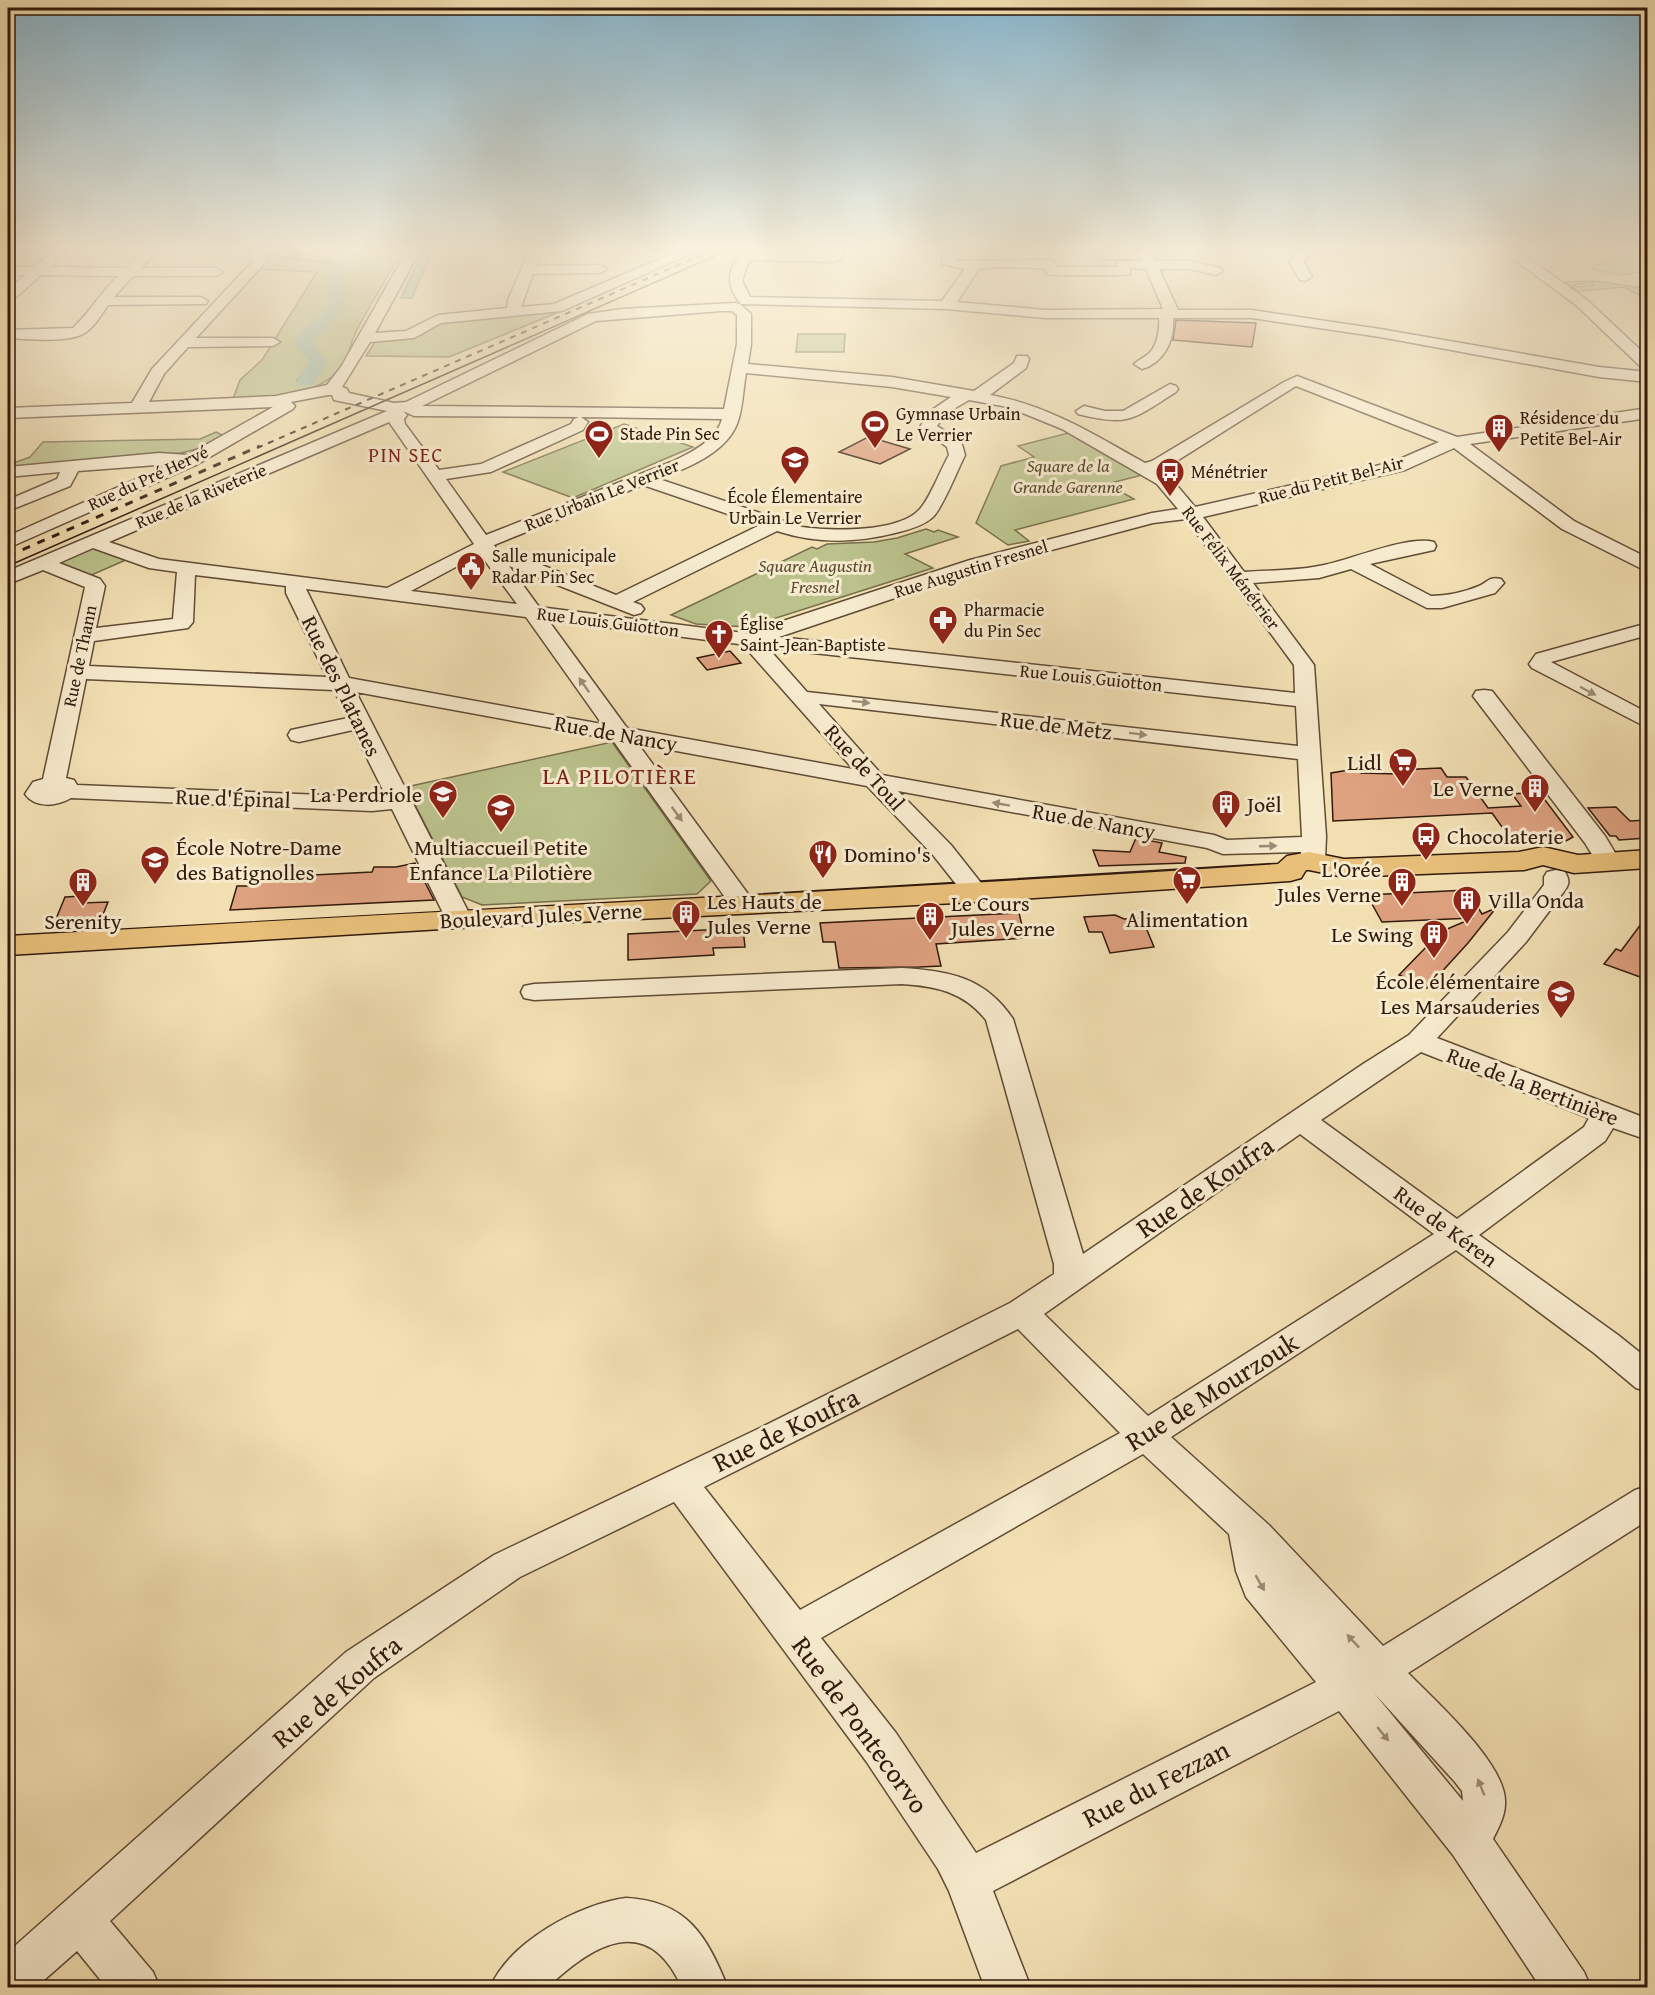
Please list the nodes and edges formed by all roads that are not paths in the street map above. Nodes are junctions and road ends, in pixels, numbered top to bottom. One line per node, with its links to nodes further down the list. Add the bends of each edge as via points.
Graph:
1 (185, 342): 17 (street, via 156,372)
2 (362, 342): 14 (street)
3 (541, 342): 18 (street, Rue de la Riveterie)
4 (744, 342): 11 (street, Rue Urbain Le Verrier)
5 (1161, 342): 9 (street, via 1154,356)
6 (1423, 342): 12 (street, Rue de la Riveterie, via 1599,372)
7 (1622, 342): 10 (street)
8 (1022, 359): 15 (street, via 1016,369)
9 (1142, 364)
10 (1647, 366)
11 (740, 368): 15 (street, Rue Félix Ménétrier, via 882,380); 22 (street, Rue Urbain Le Verrier)
12 (1647, 376)
13 (1170, 389): 23 (street)
14 (327, 395): 16 (street, Rue du Pré Hervé); 18 (street)
15 (973, 395): 19 (street, Rue Félix Ménétrier); 35 (street, via 947,404 930,420 928,427 955,445 957,455 932,507 917,520 877,533 841,536)
16 (290, 402): 17 (street); 27 (street, Rue du Pré Hervé)
17 (138, 407): 21 (street)
18 (402, 411): 22 (street); 31 (street, via 397,424); 36 (street, Rue de la Riveterie)
19 (1070, 412): 23 (street); 29 (street, Rue Félix Ménétrier)
20 (1647, 412): 26 (street, Rue du Petit Bel-Air)
21 (8, 413)
22 (729, 414): 32 (street, Rue Urbain Le Verrier, via 726,430 706,450)
23 (1126, 416): 25 (street)
24 (580, 422): 31 (street, via 577,427 485,468)
25 (1149, 422)
26 (1456, 442): 29 (street, via 1293,383 1158,465); 34 (street, Rue du Petit Bel-Air, via 1399,466); 42 (street, via 1568,525)
27 (190, 461): 28 (street, via 159,458); 37 (street, Rue du Pré Hervé)
28 (72, 466): 30 (street); 33 (street, via 64,482)
29 (1145, 468): 34 (street, Rue Félix Ménétrier, via 1174,491)
30 (8, 472)
31 (435, 476): 39 (street)
32 (641, 479): 35 (street); 39 (street, Rue Urbain Le Verrier)
33 (8, 506)
34 (1190, 513): 45 (street, Rue Félix Ménétrier); 54 (street, Rue Augustin Fresnel, via 1152,518 977,564 790,625)
35 (774, 525): 49 (street)
36 (93, 542): 40 (street, Rue de la Riveterie); 43 (street, Rue Louis Guiotton, via 156,564)
37 (8, 543)
38 (1427, 546): 41 (street)
39 (487, 549): 48 (street, Rue Urbain Le Verrier, via 473,550); 49 (street); 50 (street)
40 (42, 563): 44 (street, Rue de la Riveterie); 53 (street, Rue de Thann, via 95,586)
41 (1354, 563): 45 (street, via 1319,572); 47 (street, via 1427,602 1465,596 1488,589)
42 (1647, 566)
43 (188, 568): 46 (street, Rue Louis Guiotton); 53 (street, via 181,624)
44 (8, 578)
45 (1240, 578): 59 (street, Rue Félix Ménétrier, via 1304,665)
46 (300, 582): 48 (street, Rue Louis Guiotton); 56 (street, Rue des Platanes, via 296,593)
47 (1494, 583)
48 (390, 594): 50 (street, Rue Louis Guiotton)
49 (617, 602): 51 (street)
50 (534, 612): 54 (street, Rue Louis Guiotton); 62 (street, one-way to 50)
51 (641, 612)
52 (1643, 634): 61 (street, one-way to 61, via 1539,664)
53 (83, 636): 55 (street, Rue de Thann)
54 (756, 640): 58 (street, Rue de Toul, via 758,650); 59 (street, Rue Louis Guiotton)
55 (76, 672): 56 (street, Rue de Nancy); 66 (street, Rue de Thann)
56 (340, 683): 60 (street, Rue des Platanes); 62 (street, Rue de Nancy)
57 (1484, 696): 70 (street)
58 (802, 698): 64 (street, Rue de Metz, one-way to 64); 65 (street, Rue de Toul)
59 (1306, 701): 64 (street, Rue Félix Ménétrier)
60 (359, 722): 63 (street); 67 (street, Rue des Platanes)
61 (1647, 722)
62 (618, 733): 65 (street, Rue de Nancy); 75 (street, one-way to 75)
63 (299, 735)
64 (1309, 754): 71 (street, Rue Félix Ménétrier)
65 (875, 781): 68 (street, Rue de Nancy, one-way to 65, via 1214,842); 74 (street, Rue de Toul, via 942,850)
66 (60, 787): 67 (street, Rue d'Épinal, via 372,804)
67 (400, 801): 76 (street, Rue des Platanes)
68 (1223, 847): 71 (street, Rue de Nancy, one-way to 71); 73 (street, Rue de Nancy, via 1235,862)
69 (1647, 859): 70 (main road, Boulevard Jules Verne)
70 (1608, 861): 72 (main road, Boulevard Jules Verne)
71 (1317, 864): 72 (main road, Boulevard Jules Verne, via 1364,878); 73 (main road, Boulevard Jules Verne)
72 (1546, 869): 79 (street, Rue de Koufra, via 1556,885 1517,937)
73 (1254, 875): 74 (main road, Boulevard Jules Verne)
74 (976, 893): 75 (main road, Boulevard Jules Verne)
75 (743, 905): 76 (main road, Boulevard Jules Verne)
76 (459, 919): 77 (main road, Boulevard Jules Verne)
77 (8, 946)
78 (534, 992): 84 (street, via 902,976 928,977 972,991 987,1001 999,1019 1070,1264)
79 (1419, 1041): 80 (street, Rue de la Bertinière); 81 (street, Rue de Koufra)
80 (1606, 1114): 82 (street, Rue de la Bertinière); 83 (street, Rue de Mourzouk, via 1595,1134)
81 (1302, 1121): 83 (street, Rue de Kéren); 84 (street, Rue de Koufra)
82 (1647, 1130)
83 (1458, 1234): 86 (street, Rue de Kéren); 89 (street, Rue de Mourzouk)
84 (1070, 1280): 85 (street, Rue de Koufra)
85 (1022, 1312): 89 (street); 90 (street, Rue de Koufra)
86 (1589, 1332): 87 (street, via 1598,1329 1614,1333); 88 (street, Rue de Kéren)
87 (1647, 1355)
88 (1647, 1379)
89 (1146, 1436): 92 (street, Rue de Mourzouk); 93 (street, via 1254,1536 1250,1542 1253,1571 1259,1585)
90 (679, 1482): 92 (street, Rue de Pontecorvo); 95 (street, Rue de Koufra, via 507,1566 360,1665)
91 (1647, 1501): 93 (street, Rue du Fezzan)
92 (793, 1634): 94 (street, Rue de Pontecorvo, via 881,1747)
93 (1362, 1678): 94 (street, Rue du Fezzan); 101 (street)
94 (967, 1881): 100 (street, Rue de Pontecorvo)
95 (80, 1919): 96 (street, Rue de Koufra); 97 (street)
96 (8, 1981)
97 (137, 1988)
98 (513, 1988): 99 (street, via 568,1941 590,1928 634,1919 654,1924 681,1943)
99 (705, 1988)
100 (1008, 1988)
101 (1569, 1988)

